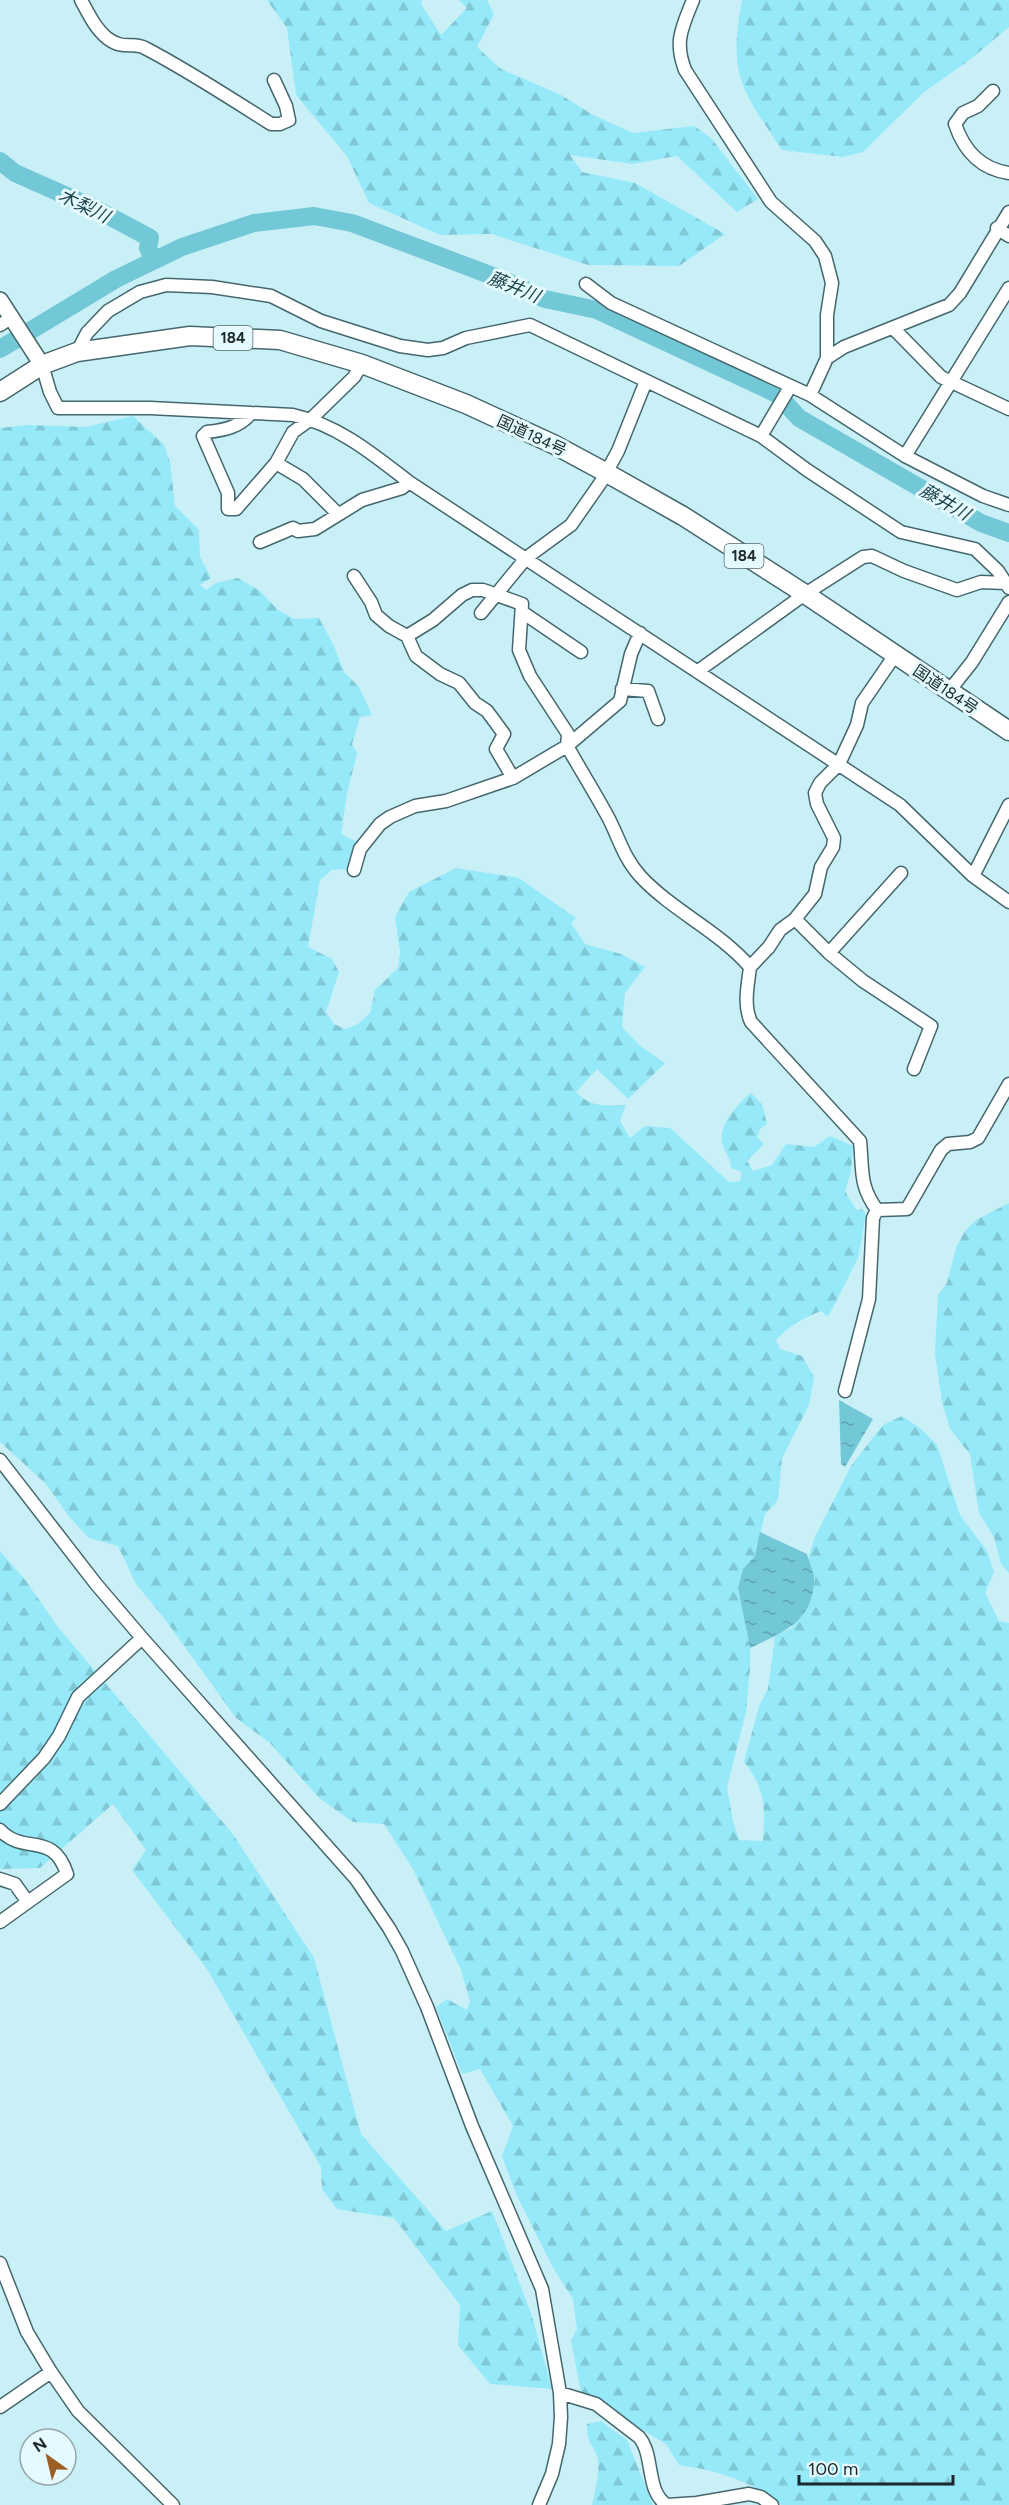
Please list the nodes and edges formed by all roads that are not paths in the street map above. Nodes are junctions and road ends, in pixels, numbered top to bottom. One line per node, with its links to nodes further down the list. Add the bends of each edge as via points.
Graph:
1 (81, 0): 3 (street, via 108,39 122,46 141,46 272,124 280,124 289,120)
2 (693, 0): 15 (street, via 678,38 685,70 771,202 815,241 825,256 832,283)
3 (274, 80)
4 (993, 91): 5 (street, via 978,106 963,113 955,124 959,136 982,165)
5 (1009, 173)
6 (1009, 212): 7 (street)
7 (998, 228): 8 (street); 13 (street, via 948,305)
8 (1009, 236)
9 (586, 284): 20 (street, via 611,303)
10 (1009, 288): 19 (street)
11 (0, 300): 12 (main road)
12 (5, 322): 16 (main road)
13 (893, 328): 15 (street, via 844,346); 19 (street)
14 (77, 352): 16 (highway, 国道184号 / 184); 17 (highway, 国道184号 / 184, via 190,336 279,340); 18 (street, via 87,333 108,311 140,292 166,285 212,287 272,296 321,321 428,351 466,338 530,325)
15 (827, 358): 22 (street)
16 (38, 359): 21 (highway, 国道184号 / 184); 24 (street, via 58,408)
17 (362, 364): 25 (street); 29 (highway, 国道184号 / 184, via 466,404)
18 (646, 381): 26 (street); 29 (street, via 618,451)
19 (950, 383): 23 (street); 27 (street)
20 (789, 389): 22 (street); 26 (street)
21 (0, 392)
22 (810, 395): 27 (street)
23 (1009, 409)
24 (251, 413): 25 (street); 28 (street, via 244,422 203,436 228,494 228,509 236,509)
25 (311, 419): 28 (street, via 293,432); 30 (street, via 337,430)
26 (764, 431): 36 (street, via 807,470 902,532 975,549 998,571)
27 (905, 456): 31 (street)
28 (276, 463): 32 (street, via 303,479)
29 (605, 472): 34 (street, via 571,525); 37 (highway, 国道184号 / 184)
30 (409, 482): 32 (street); 34 (street)
31 (1009, 506)
32 (338, 513): 33 (street, via 315,529 293,528)
33 (260, 542)
34 (526, 558): 38 (street); 42 (street)
35 (354, 576): 43 (street, via 376,615)
36 (1007, 586): 37 (street, via 981,582 957,590 872,556 863,557)
37 (805, 594): 45 (highway, 国道184号 / 184); 46 (street)
38 (497, 595): 40 (street, via 522,604); 41 (street); 43 (street, via 472,590)
39 (1009, 602): 48 (street)
40 (522, 612): 44 (street); 51 (street, via 519,650 530,676 568,734)
41 (481, 613)
42 (640, 633): 46 (street); 47 (street)
43 (407, 636): 53 (street, via 416,656 459,683 487,711 504,734 496,749)
44 (580, 652)
45 (895, 655): 48 (highway, 国道184号 / 184); 52 (street, via 862,703 857,725)
46 (699, 671): 52 (street)
47 (622, 689): 49 (street, via 648,691); 51 (street, via 620,701)
48 (949, 691): 50 (highway, 国道184号 / 184)
49 (658, 719)
50 (1009, 731)
51 (567, 746): 53 (street); 61 (street, via 631,866)
52 (839, 764): 57 (street, via 900,805); 59 (street, via 815,793 834,837 833,848 822,867 815,894)
53 (513, 778): 55 (street, via 446,801 414,806 390,817 360,849)
54 (1009, 805): 57 (street)
55 (354, 870)
56 (901, 873): 60 (street)
57 (973, 876): 58 (street)
58 (1009, 902)
59 (795, 919): 60 (street); 61 (street, via 780,930)
60 (829, 953): 62 (street, via 931,1026)
61 (750, 967): 65 (street, via 746,1004 751,1022 860,1141 866,1195)
62 (914, 1069)
63 (1009, 1084): 64 (street)
64 (1006, 1100): 65 (street, via 978,1137 970,1142 948,1144 941,1150 908,1209)
65 (877, 1210): 66 (street, via 873,1218 869,1299)
66 (845, 1391)
67 (0, 1460): 68 (street)
68 (142, 1638): 69 (street, via 78,1697 44,1758); 76 (street, via 335,1855 389,1928 427,2007 472,2126 542,2289)
69 (0, 1804)
70 (0, 1830): 72 (street, via 18,1843 43,1845 63,1860 67,1874)
71 (0, 1879): 72 (street, via 15,1884)
72 (27, 1901): 73 (street)
73 (0, 1922)
74 (0, 2263): 75 (street, via 27,2332)
75 (51, 2372): 77 (street); 78 (street, via 78,2411)
76 (560, 2393): 79 (street, via 559,2444); 80 (street, via 596,2404 639,2437 649,2455 657,2496 667,2505 749,2494)
77 (0, 2407)
78 (173, 2505)
79 (539, 2505)
80 (772, 2505)

